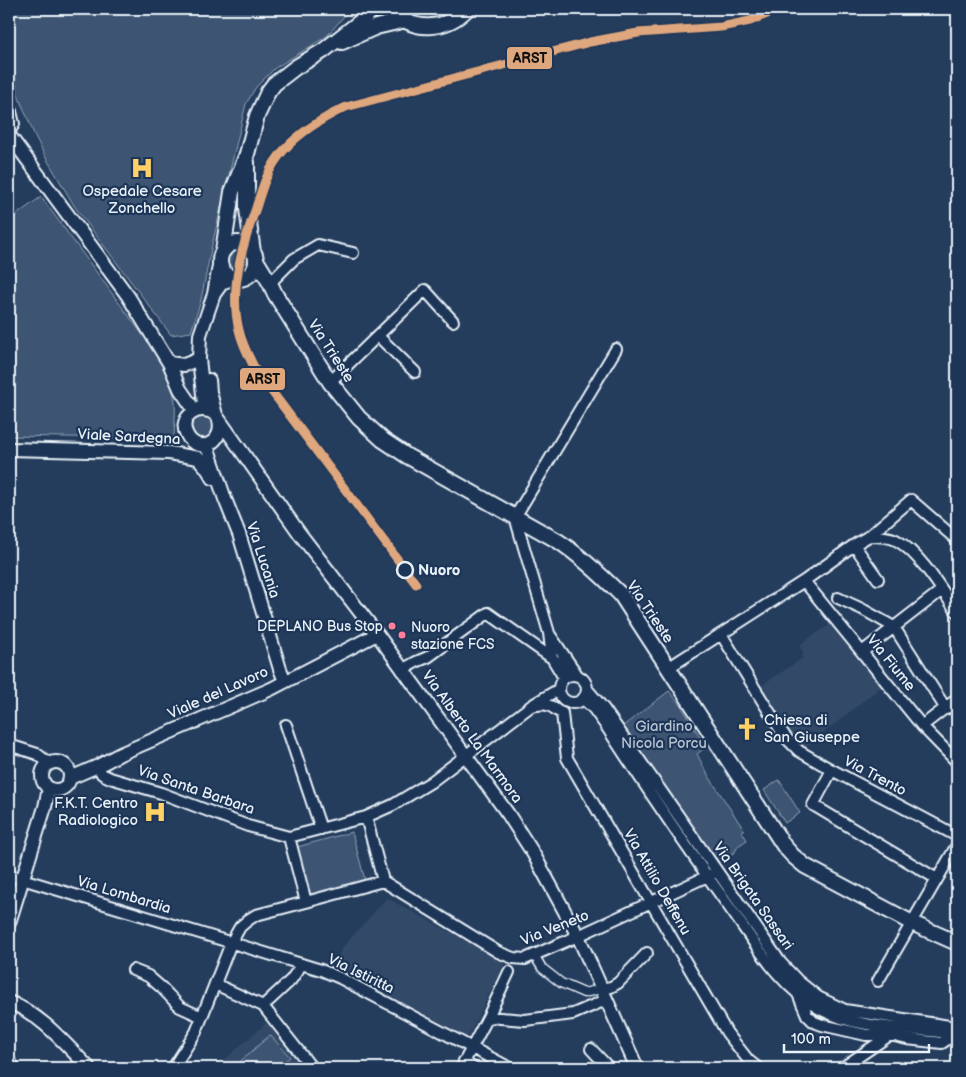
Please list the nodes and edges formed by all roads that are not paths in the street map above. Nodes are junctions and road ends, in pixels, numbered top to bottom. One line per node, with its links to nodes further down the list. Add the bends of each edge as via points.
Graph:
1 (373, 9): 5 (main road)
2 (393, 9): 4 (main road)
3 (466, 9): 4 (main road, via 440,26 422,26)
4 (406, 20): 5 (main road, via 376,27)
5 (323, 51): 8 (main road, via 296,67 271,88 257,116)
6 (9, 103): 7 (street, via 14,124)
7 (9, 133): 19 (street, via 128,296)
8 (247, 154): 10 (main road, via 232,192); 11 (main road, via 247,209)
9 (354, 253): 13 (street, via 318,245 294,259)
10 (222, 256): 11 (main road, via 230,245 238,243 247,246); 12 (main road, via 224,271); 14 (street)
11 (255, 256): 12 (main road, via 250,274); 13 (main road, Via Trieste)
12 (236, 278): 13 (main road, Via Trieste); 14 (street, via 222,283)
13 (273, 288): 21 (main road, Via Trieste)
14 (214, 294): 18 (street, via 200,335)
15 (453, 321): 16 (street, via 425,290)
16 (378, 336): 20 (street); 21 (street)
17 (616, 349): 28 (street)
18 (203, 357): 19 (street, via 184,365); 22 (street, via 204,403); 23 (street)
19 (169, 363): 22 (street, via 180,389)
20 (415, 372)
21 (330, 382): 28 (main road, Via Trieste, via 358,418 383,440)
22 (197, 410): 23 (street, via 210,411); 24 (street, via 187,419 185,430 190,440)
23 (217, 418): 24 (street, via 218,437); 39 (street, Via Alberto La Marmora)
24 (204, 446): 26 (street); 27 (street, Via Lucania)
25 (9, 449): 26 (street, Viale Sardegna)
26 (169, 453): 27 (street, Viale Sardegna, via 198,458)
27 (225, 499): 46 (street, Via Lucania)
28 (515, 517): 38 (street); 43 (main road, Via Trieste, via 558,541 598,571 621,595)
29 (869, 536): 30 (street, via 911,500); 31 (street); 34 (street, via 895,539 913,552)
30 (957, 540)
31 (854, 545): 32 (street); 33 (street)
32 (878, 579)
33 (804, 581): 40 (street); 41 (street, Via Fiume)
34 (942, 590): 36 (street); 37 (street)
35 (838, 598): 37 (street)
36 (957, 612)
37 (894, 628): 41 (street); 53 (street)
38 (548, 633): 42 (street); 45 (street)
39 (377, 634): 44 (street, Via Alberto La Marmora); 46 (street, Viale del Lavoro)
40 (721, 634): 43 (street); 62 (street, Via Trento, via 787,740 798,751)
41 (862, 652): 56 (street, Via Fiume)
42 (552, 658): 44 (street, via 488,613 428,658); 45 (street)
43 (668, 668): 79 (main road, Via Trieste, via 793,856 805,866)
44 (402, 670): 58 (street, Via Alberto La Marmora)
45 (571, 676): 47 (street, via 559,684); 48 (street, via 585,681)
46 (285, 681): 61 (street, Viale del Lavoro)
47 (558, 689): 51 (street, via 564,701); 52 (street)
48 (588, 689): 49 (street); 70 (street, Via Brigata Sassari)
49 (584, 699): 51 (street); 72 (street, Via Brigata Sassari, via 606,726)
50 (957, 699): 53 (street)
51 (573, 704): 54 (street)
52 (531, 706): 54 (street, via 551,706); 58 (street)
53 (946, 709): 56 (street)
54 (562, 713): 77 (street, Via Attilio Deffenu, via 567,758)
55 (286, 725): 66 (street)
56 (922, 726): 59 (street, Via Fiume)
57 (9, 745): 60 (street, via 37,754)
58 (466, 756): 65 (street, via 431,782); 80 (street, Via Alberto La Marmora, via 533,853)
59 (957, 762)
60 (49, 763): 63 (street, via 62,763); 64 (street, via 43,769 42,778)
61 (98, 766): 63 (street, Viale del Lavoro); 68 (street, Via Santa Barbara, via 102,774 110,778)
62 (832, 770): 67 (street, Via Trento); 74 (street, via 813,805)
63 (70, 778): 64 (street, via 62,788)
64 (49, 788): 73 (street)
65 (366, 817): 66 (street); 75 (street)
66 (321, 829): 68 (street)
67 (957, 836)
68 (289, 838): 76 (street)
69 (957, 845): 74 (street)
70 (717, 871): 72 (street, Via Veneto); 96 (street, Via Brigata Sassari, via 781,963 818,996 845,1010)
71 (9, 875): 73 (street, Via Lombardia)
72 (707, 876): 77 (street, Via Veneto); 90 (street, Via Brigata Sassari, via 775,970)
73 (22, 879): 78 (street); 81 (street, Via Lombardia)
74 (937, 879): 79 (street)
75 (383, 881): 76 (street); 84 (street, Via Veneto, via 498,952 524,959)
76 (306, 902): 81 (street, via 256,915 240,927)
77 (651, 902): 80 (street, Via Veneto); 110 (street, Via Attilio Deffenu, via 727,1032)
78 (9, 923)
79 (912, 923): 82 (main road, Via Trieste); 88 (street)
80 (578, 936): 84 (street, Via Veneto); 91 (street, Via Alberto La Marmora)
81 (231, 943): 85 (street, Via Istiritta); 89 (street)
82 (957, 943)
83 (647, 953): 91 (street)
84 (534, 955): 91 (street, via 542,968 561,983 584,992)
85 (302, 964): 93 (street, via 291,980); 98 (street, Via Istiritta, via 340,978)
86 (133, 970): 94 (street, via 148,976 180,1007)
87 (509, 972): 95 (street)
88 (878, 981)
89 (215, 984): 93 (street); 94 (street)
90 (798, 993): 96 (street, Via Brigata Sassari, via 820,1009 872,1026); 97 (street, Via Brigata Sassari, via 807,1015 814,1022 866,1035)
91 (604, 994): 95 (street, via 573,1014 525,1020); 109 (street, Via Alberto La Marmora)
92 (9, 1002): 103 (street, via 50,1028)
93 (262, 1006): 105 (street)
94 (202, 1017): 104 (street)
95 (488, 1017): 98 (street)
96 (957, 1031): 97 (street, Via Brigata Sassari, via 942,1043)
97 (890, 1036): 111 (street)
98 (472, 1048): 101 (street); 107 (street, Via Istiritta)
99 (591, 1049): 108 (street)
100 (9, 1061): 102 (street)
101 (463, 1065): 106 (street)
102 (15, 1068)
103 (89, 1068)
104 (173, 1068)
105 (312, 1068)
106 (474, 1068)
107 (510, 1068)
108 (609, 1068)
109 (637, 1068)
110 (756, 1068)
111 (842, 1068)

